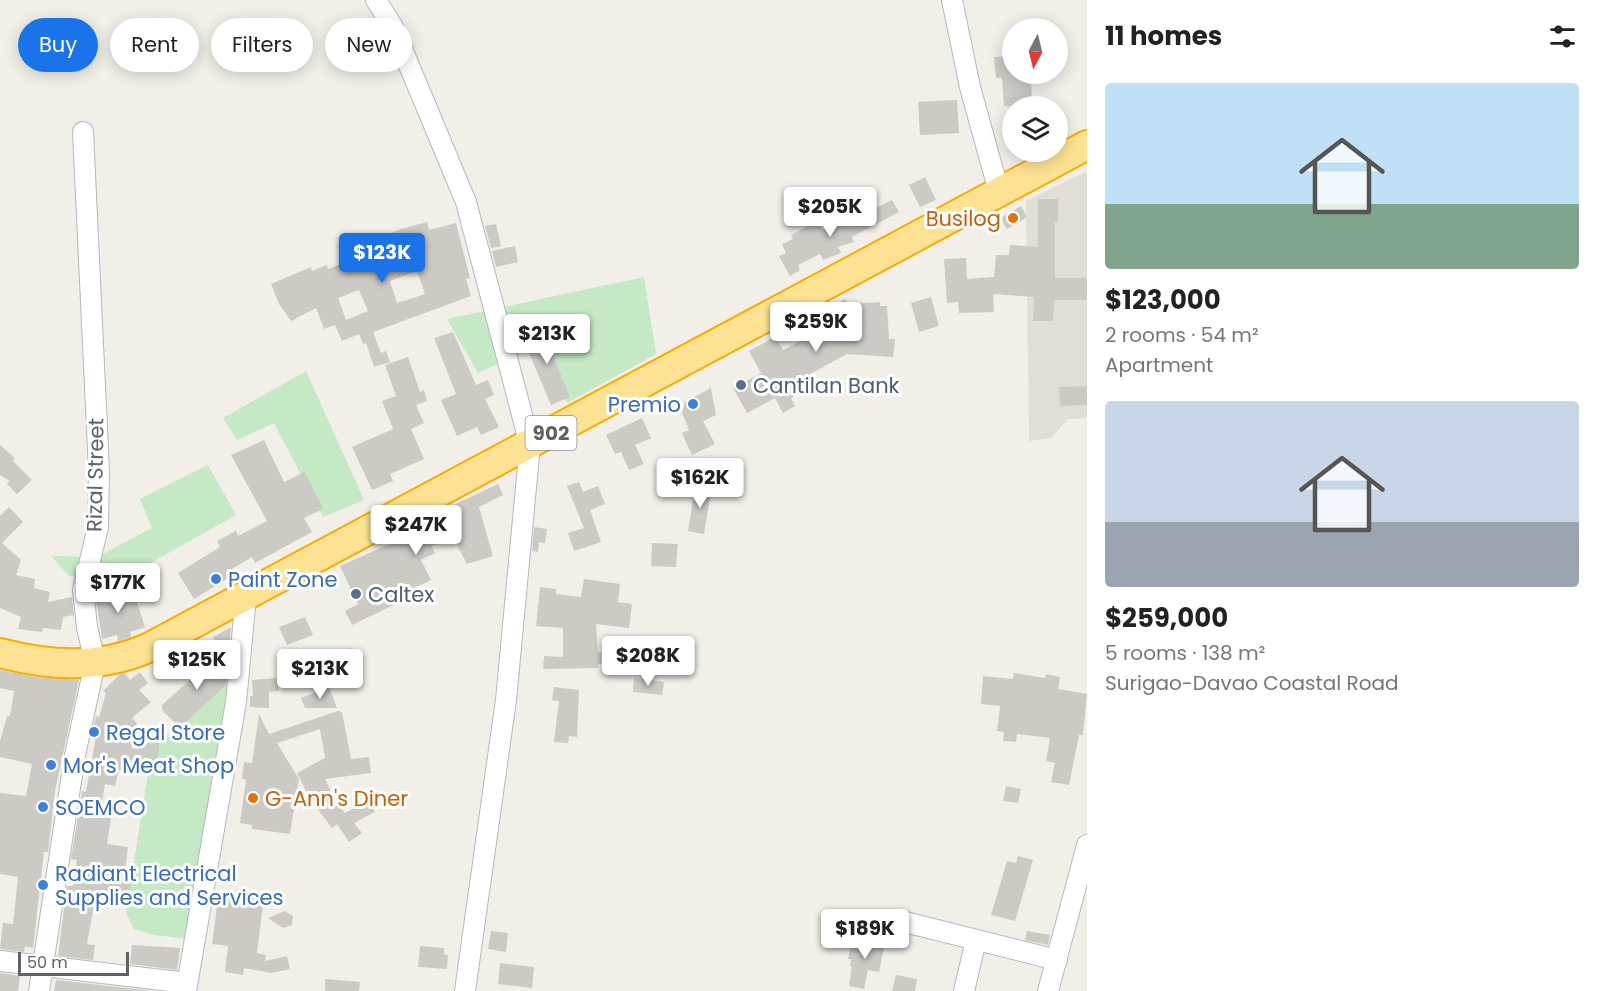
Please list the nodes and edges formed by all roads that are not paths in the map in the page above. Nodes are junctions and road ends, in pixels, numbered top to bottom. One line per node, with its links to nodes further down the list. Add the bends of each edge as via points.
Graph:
1 (376, 0): 6 (street, via 393,27 466,202)
2 (952, 0): 5 (street, via 970,87)
3 (83, 132): 9 (street, Rizal Street, via 99,471 98,527 83,590)
4 (1087, 145): 5 (highway, 902)
5 (999, 192): 6 (highway, 902)
6 (530, 445): 7 (highway, 902); 18 (street, via 506,700)
7 (246, 596): 9 (highway, 902, via 148,648); 16 (street, via 236,702)
8 (0, 653): 9 (highway, 902, via 43,662)
9 (95, 663): 15 (street, Rizal Street, via 73,764)
10 (1087, 846): 13 (street)
11 (905, 922): 12 (street)
12 (976, 940): 13 (street); 19 (street)
13 (1057, 960): 20 (street)
14 (0, 961): 15 (street)
15 (42, 966): 16 (street); 17 (street, Rizal Street)
16 (187, 987)
17 (39, 991)
18 (465, 991)
19 (964, 991)
20 (1048, 991)

